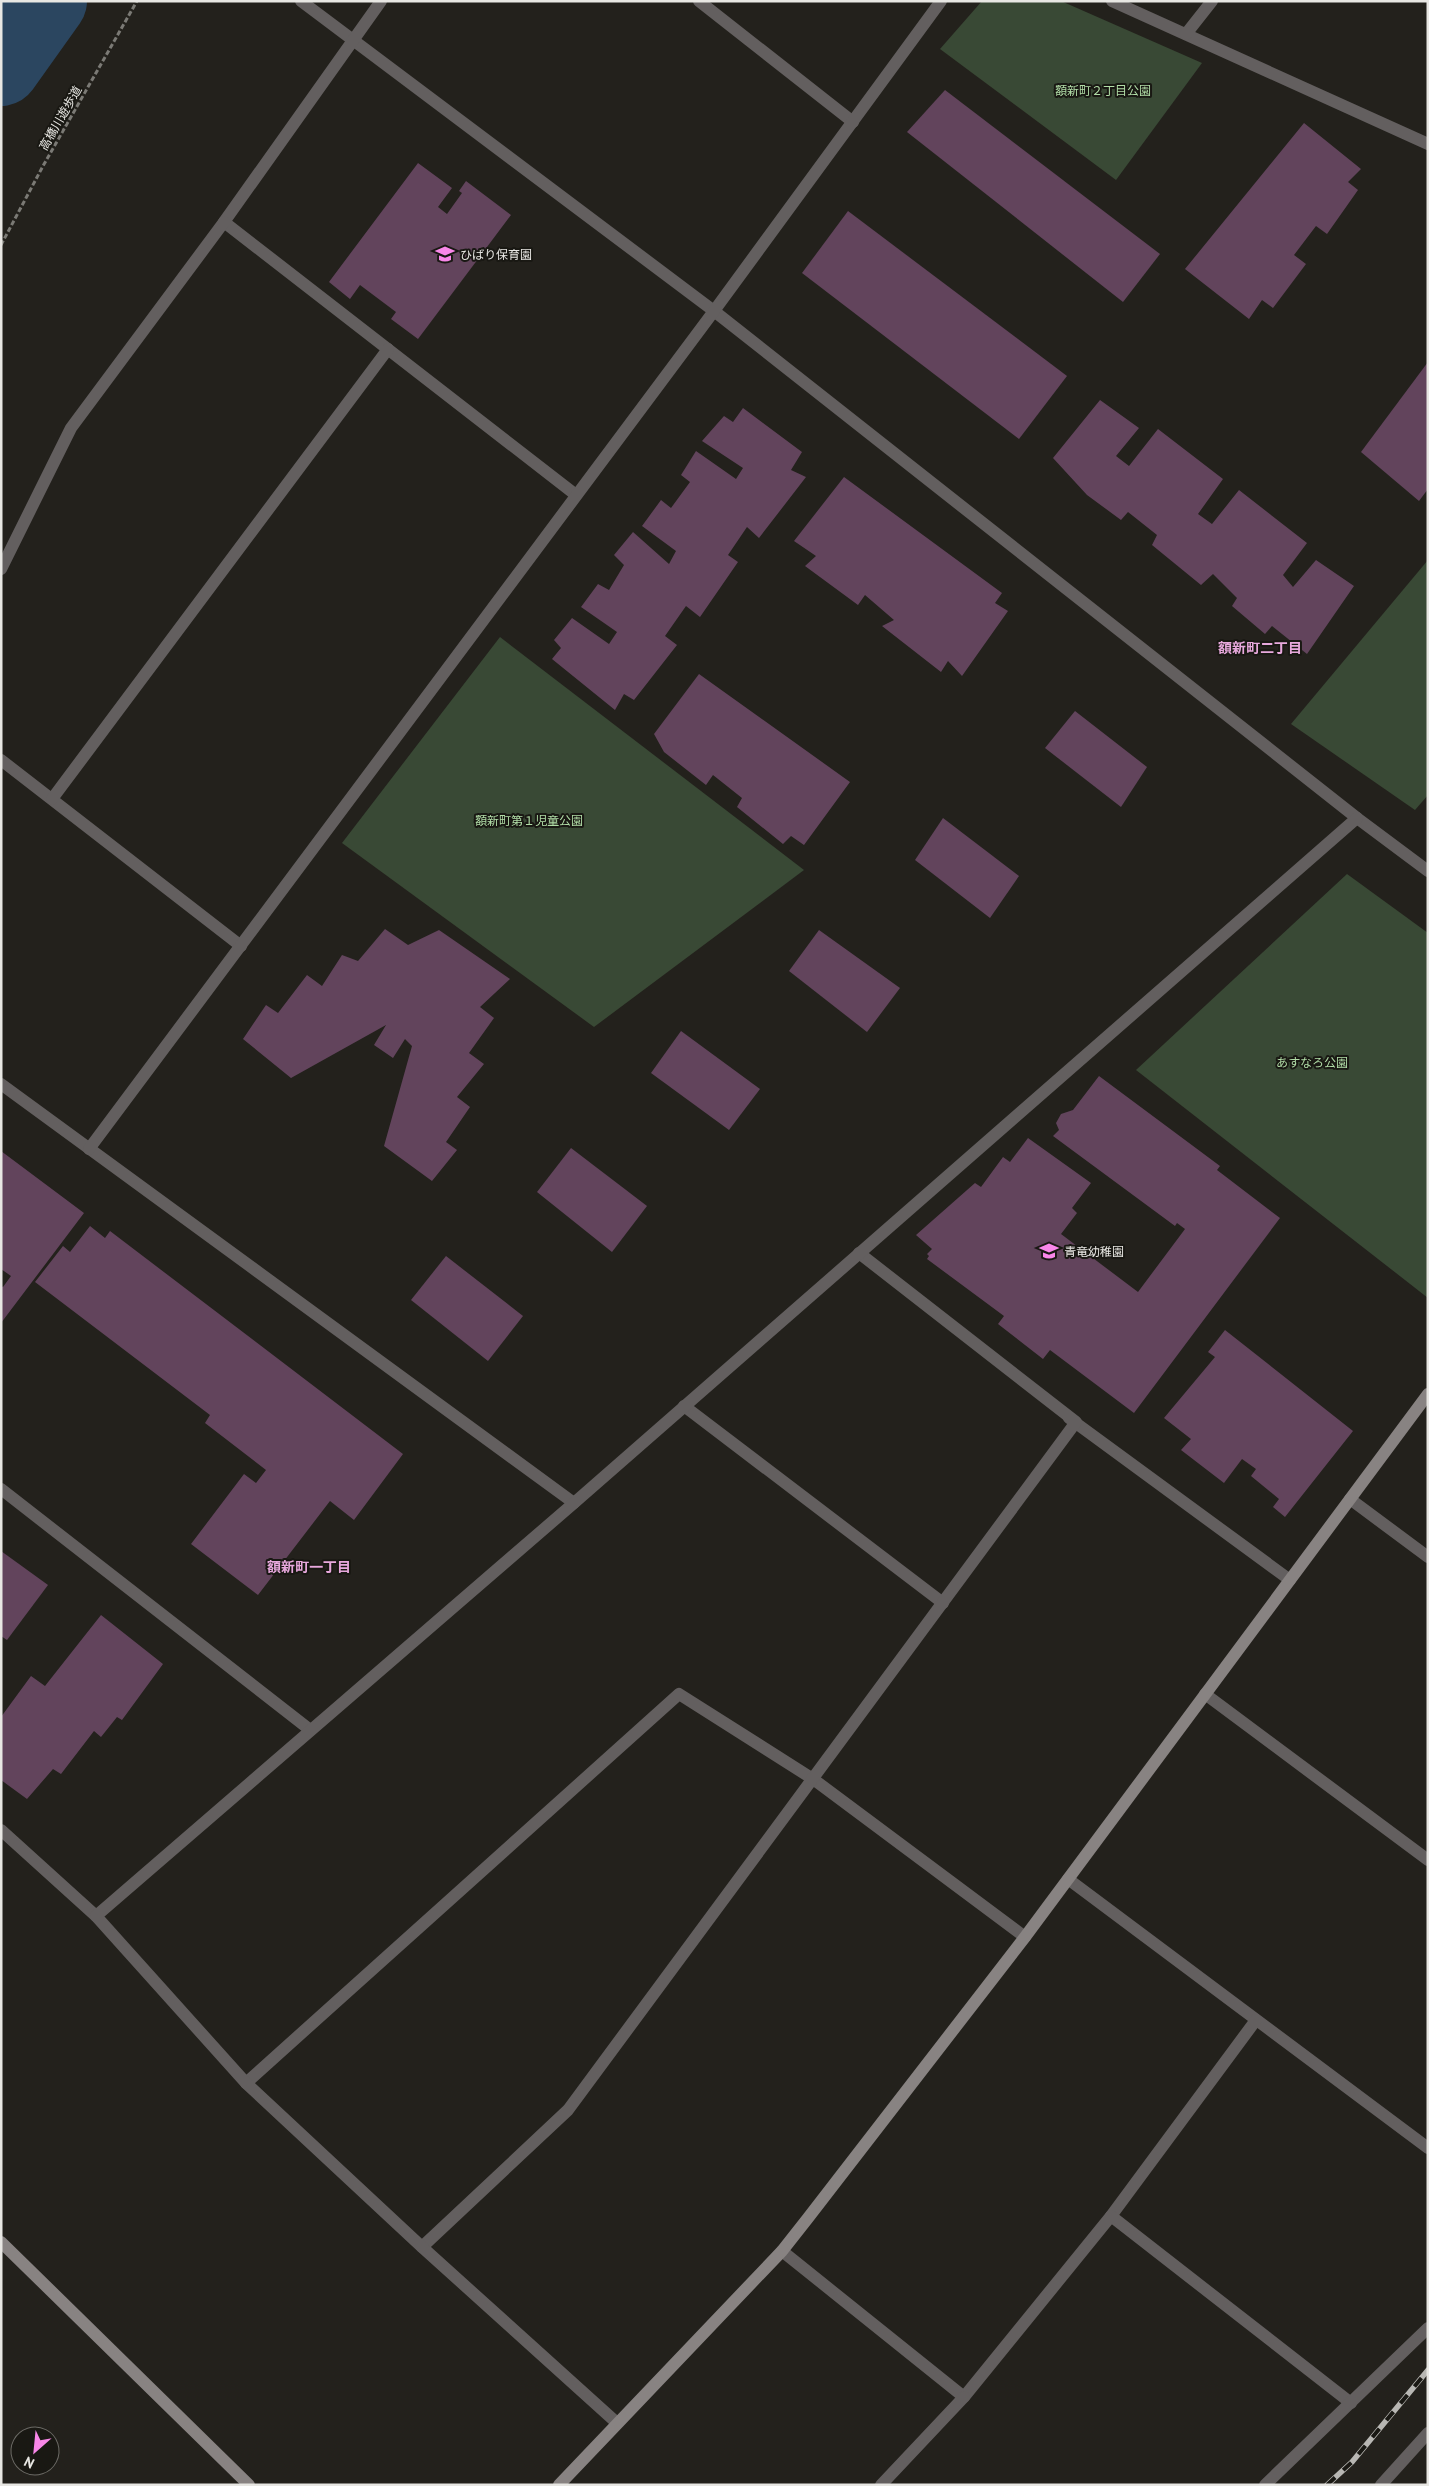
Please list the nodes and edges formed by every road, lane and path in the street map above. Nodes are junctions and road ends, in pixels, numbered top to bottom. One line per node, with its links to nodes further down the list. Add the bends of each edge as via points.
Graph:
1 (137, 1): 13 (path, 高橋川遊歩道, via 42,166)
2 (301, 1): 9 (street)
3 (382, 1): 9 (street)
4 (698, 1): 10 (street)
5 (941, 1): 10 (street)
6 (1112, 1): 8 (street)
7 (1212, 1): 8 (street)
8 (1186, 34): 11 (street)
9 (352, 41): 12 (street); 14 (street)
10 (853, 122): 14 (street)
11 (1428, 144)
12 (224, 222): 15 (street); 17 (street, via 71,428)
13 (1, 245)
14 (714, 310): 16 (street); 20 (street)
15 (388, 349): 16 (street); 19 (street)
16 (576, 495): 22 (street)
17 (1, 569)
18 (1, 760): 19 (street)
19 (52, 799): 22 (street)
20 (1357, 818): 21 (street); 25 (street)
21 (1428, 871)
22 (241, 946): 24 (street)
23 (1, 1084): 24 (street)
24 (89, 1150): 31 (street)
25 (859, 1253): 27 (street); 28 (street)
26 (1428, 1394): 30 (street)
27 (684, 1406): 31 (street); 34 (street)
28 (1065, 1415): 33 (street); 34 (street, via 1076,1422)
29 (1, 1490): 36 (street)
30 (1350, 1499): 32 (street); 33 (street)
31 (574, 1503): 36 (street)
32 (1428, 1557)
33 (1290, 1580): 35 (street)
34 (942, 1603): 37 (street)
35 (1205, 1694): 39 (street); 40 (street)
36 (310, 1729): 41 (street)
37 (813, 1779): 42 (street); 44 (street, via 679,1694); 48 (street, via 568,2110)
38 (1, 1830): 41 (street)
39 (1428, 1860)
40 (1068, 1879): 42 (street); 43 (street)
41 (96, 1916): 44 (street)
42 (1025, 1937): 49 (street)
43 (1256, 2020): 45 (street); 46 (street)
44 (246, 2083): 48 (street)
45 (1428, 2148)
46 (1111, 2216): 51 (street); 52 (street)
47 (1, 2242): 55 (street)
48 (422, 2247): 53 (street)
49 (782, 2251): 51 (street); 53 (street)
50 (1428, 2328): 52 (street)
51 (964, 2397): 57 (street)
52 (1351, 2403): 58 (street)
53 (617, 2423): 56 (street)
54 (1428, 2433): 59 (street)
55 (249, 2485)
56 (559, 2485)
57 (881, 2485)
58 (1265, 2485)
59 (1381, 2485)

